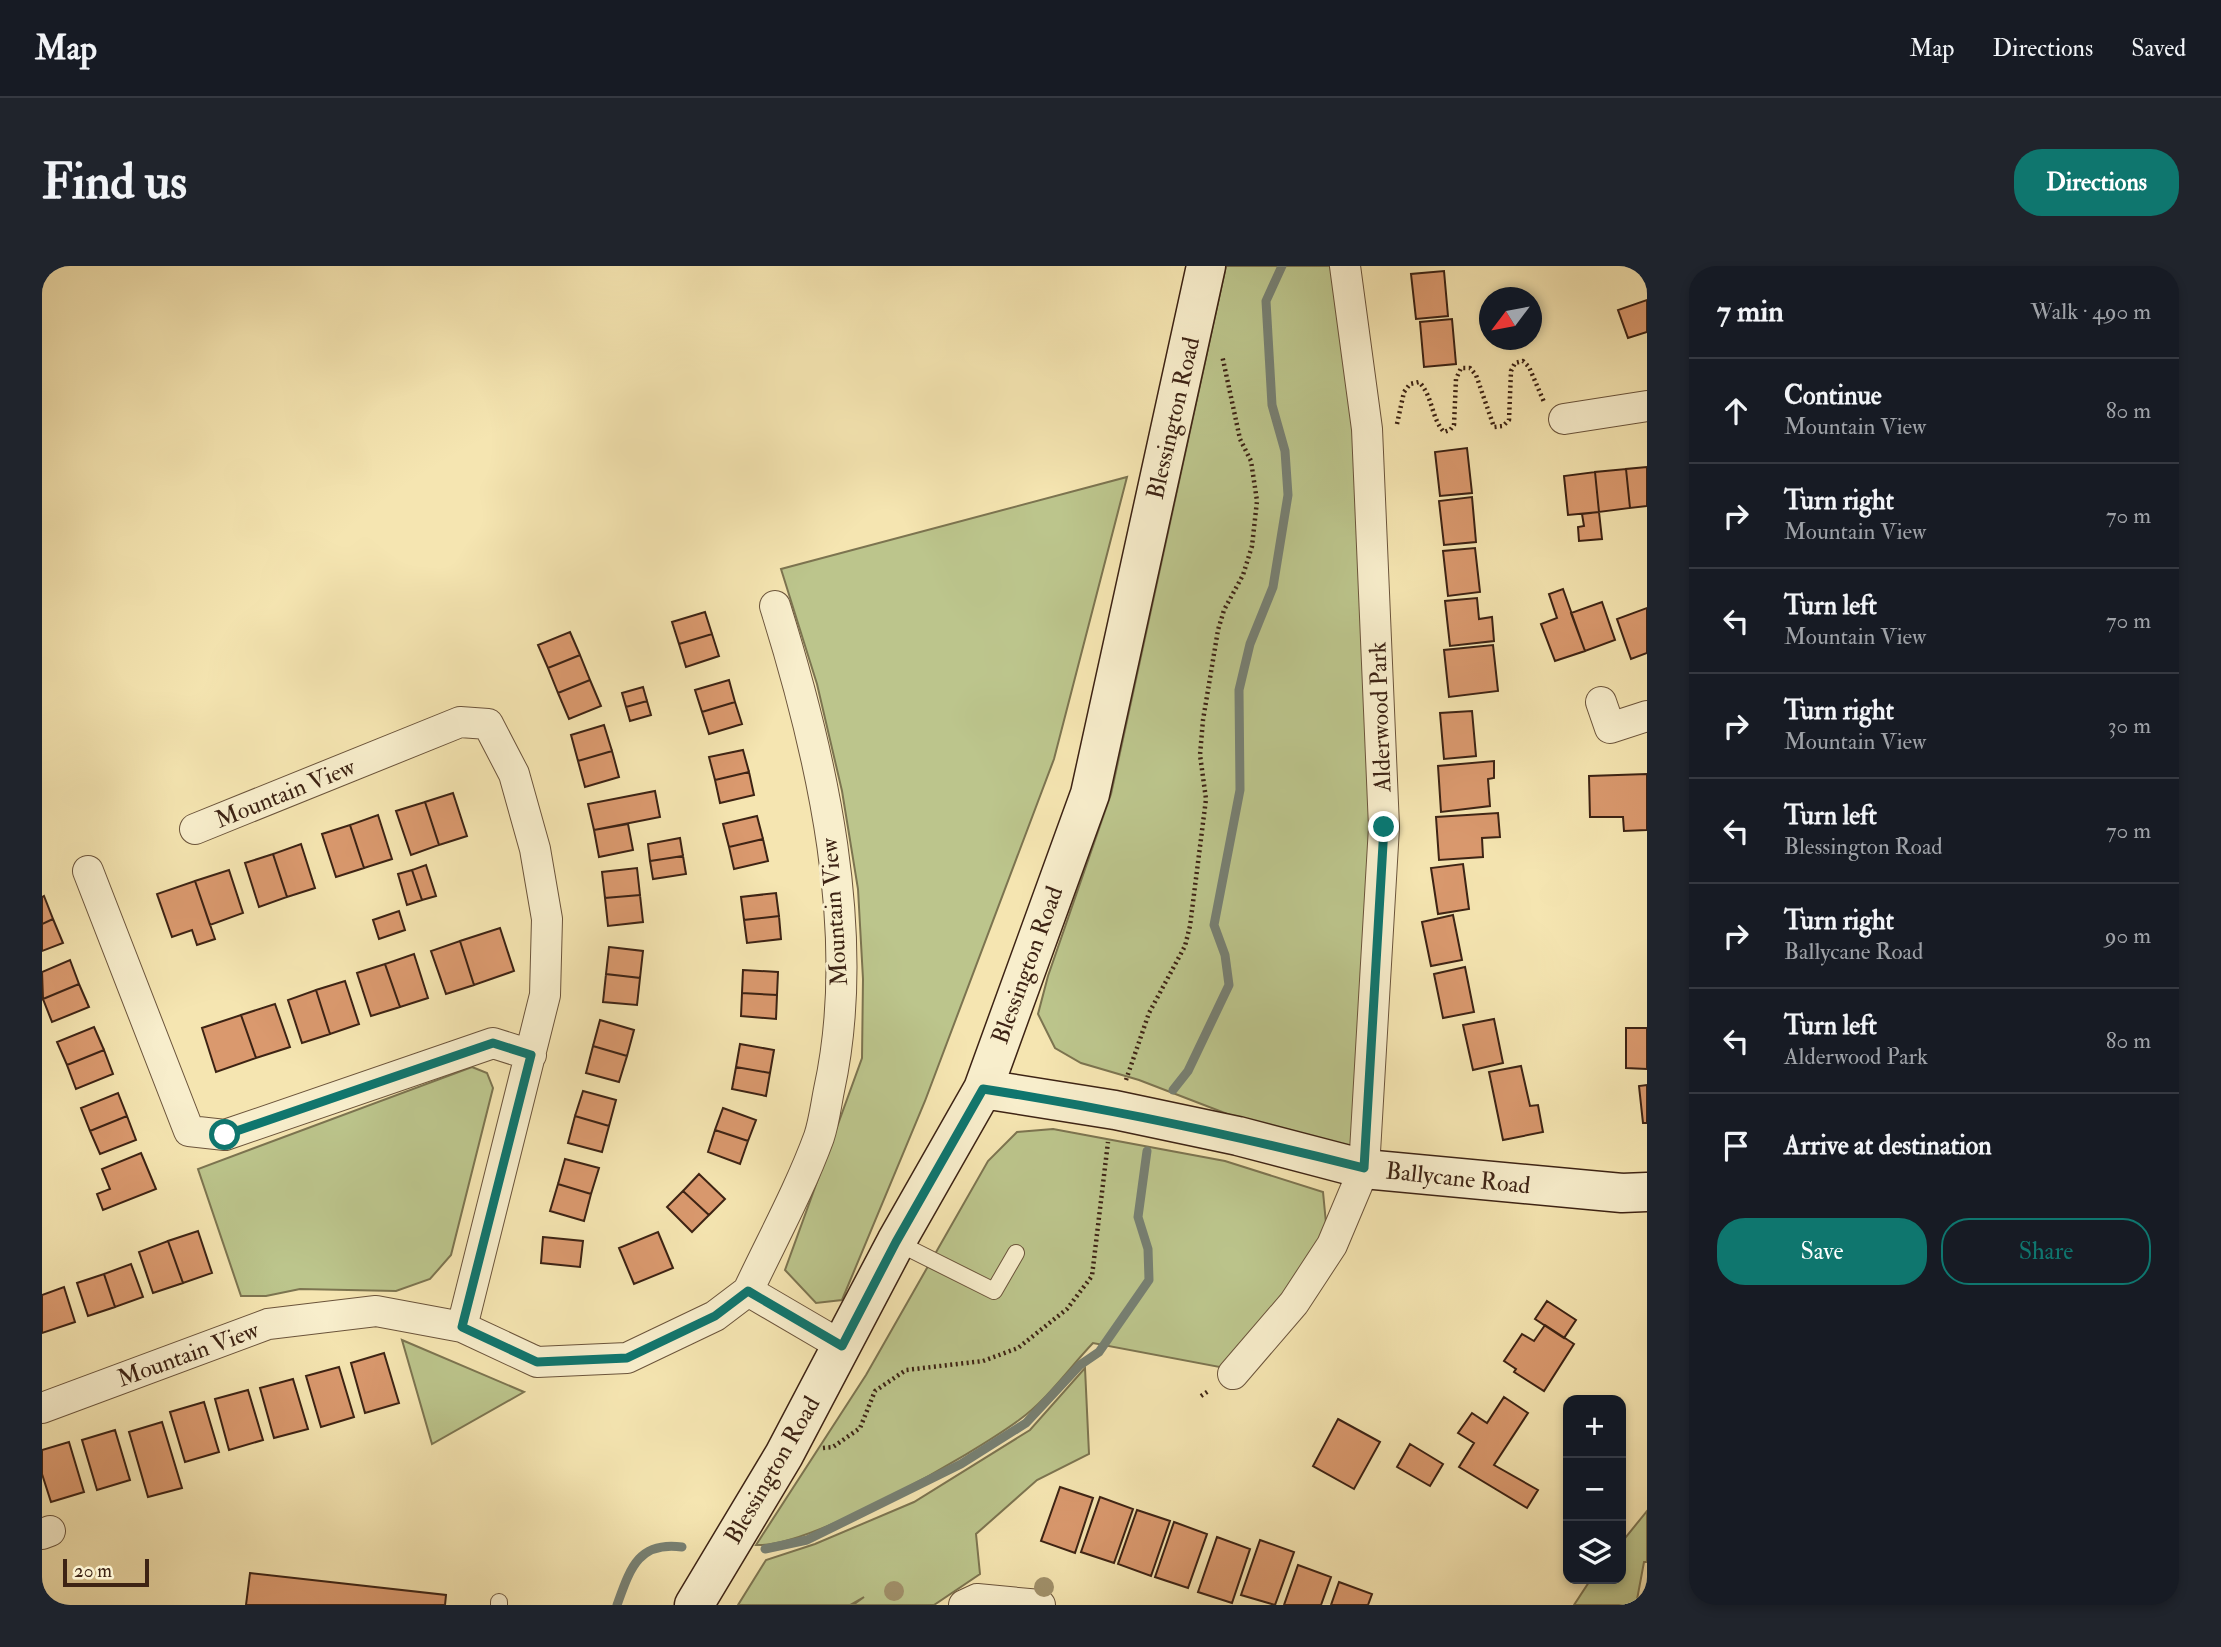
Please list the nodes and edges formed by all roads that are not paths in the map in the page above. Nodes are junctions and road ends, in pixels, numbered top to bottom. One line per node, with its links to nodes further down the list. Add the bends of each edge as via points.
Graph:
1 (1206, 266): 11 (main road, Blessington Road, via 1090,794)
2 (1345, 266): 12 (street, Alderwood Park, via 1367,436 1384,827)
3 (1647, 406): 4 (street)
4 (1564, 419)
5 (775, 606): 16 (street, Mountain View, via 801,688 822,792 837,890 842,973 837,1055 819,1135)
6 (1601, 702): 7 (street, via 1610,728)
7 (1647, 716)
8 (195, 829): 10 (street, Mountain View, via 460,722 488,724 514,774 536,849 547,919 545,996)
9 (88, 872): 10 (street, via 189,1131 225,1135 493,1043)
10 (531, 1055): 17 (street, Mountain View)
11 (983, 1089): 12 (main road, Ballycane Road, via 1115,1110); 14 (main road, Blessington Road)
12 (1364, 1168): 13 (main road, Ballycane Road); 19 (street, Alderwood Park, via 1332,1245 1294,1303)
13 (1647, 1192)
14 (896, 1242): 15 (lane, via 994,1291); 18 (main road, Blessington Road)
15 (1016, 1253)
16 (748, 1291): 17 (street, Mountain View, via 715,1316 627,1358 537,1362); 18 (street)
17 (462, 1327): 20 (street, Mountain View, via 376,1311 268,1324)
18 (842, 1346): 21 (main road, Blessington Road, via 784,1455)
19 (1233, 1374)
20 (42, 1408)
21 (694, 1605)
22 (964, 1605): 23 (street, via 977,1599)
23 (1040, 1605)

